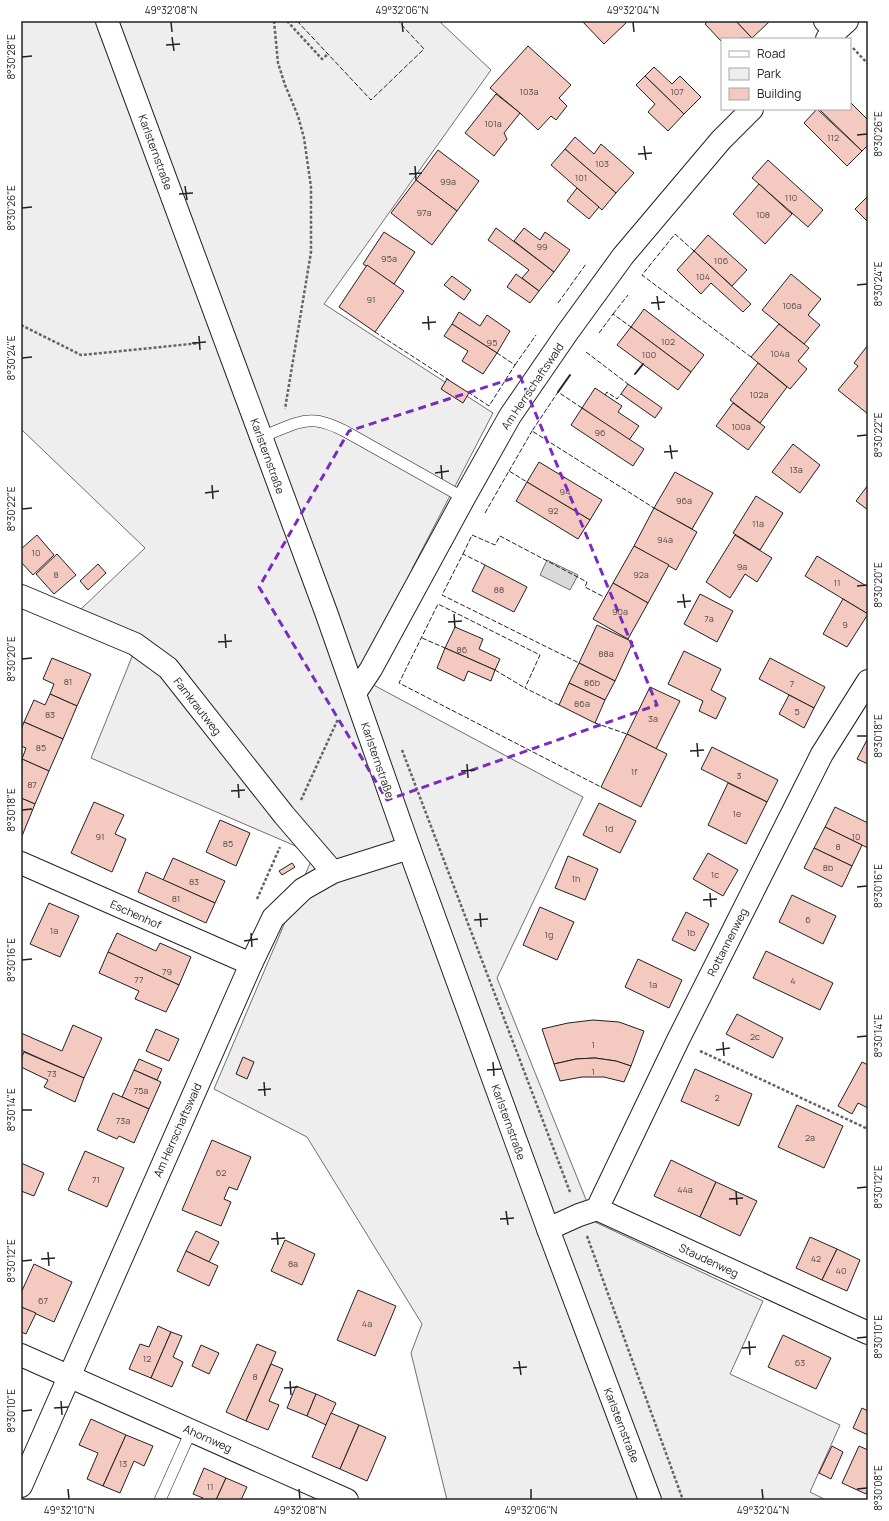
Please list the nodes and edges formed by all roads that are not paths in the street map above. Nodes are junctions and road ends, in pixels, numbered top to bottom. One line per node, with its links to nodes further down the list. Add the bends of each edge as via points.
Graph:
1 (107, 21): 3 (street, Karlsternstraße)
2 (751, 110): 4 (street, Am Herrschaftswald, via 716,146 623,256 510,416)
3 (261, 437): 4 (lane, via 301,421 334,425); 7 (street, Karlsternstraße)
4 (464, 498): 7 (street, Am Herrschaftswald, via 371,669)
5 (21, 596): 10 (street, Farnkrautweg, via 135,644 168,668 284,815)
6 (868, 680): 12 (street, Rottannenweg, via 822,754)
7 (355, 693): 8 (street, Karlsternstraße)
8 (409, 848): 10 (street, Am Herrschaftswald); 13 (street, Karlsternstraße)
9 (21, 863): 11 (street, Eschenhof)
10 (333, 872): 11 (street, Am Herrschaftswald, via 303,889 274,918)
11 (251, 964): 16 (street, Am Herrschaftswald)
12 (588, 1212): 13 (street); 14 (street, Staudenweg)
13 (548, 1229): 21 (street, Karlsternstraße)
14 (868, 1333)
15 (21, 1355): 16 (street, Ahornweg)
16 (69, 1376): 17 (street, Ahornweg); 18 (street, Am Herrschaftswald)
17 (191, 1431): 19 (lane); 20 (street, Ahornweg)
18 (21, 1486)
19 (160, 1500)
20 (348, 1500)
21 (650, 1500)

